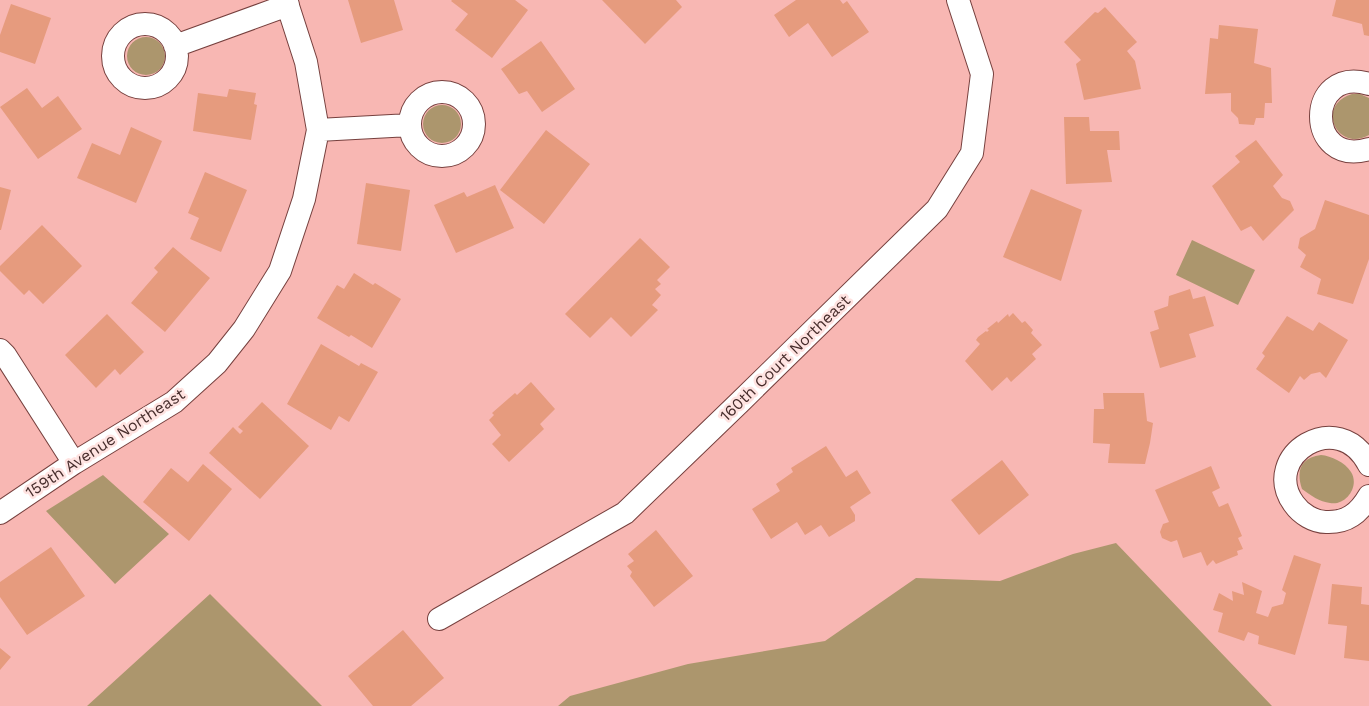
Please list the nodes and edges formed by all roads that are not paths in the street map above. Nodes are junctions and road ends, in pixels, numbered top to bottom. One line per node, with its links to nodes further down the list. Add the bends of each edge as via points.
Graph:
1 (958, 0): 13 (street, 160th Court Northeast, via 982,74 972,153 937,209 625,513)
2 (287, 3): 3 (street); 6 (street, via 306,62)
3 (176, 46)
4 (1369, 84): 7 (street, via 1357,81 1336,87 1324,99 1319,115 1321,128 1336,147 1347,152)
5 (410, 125): 6 (street)
6 (318, 130): 10 (street, 159th Avenue Northeast, via 304,199 280,271 244,329 217,363 174,402)
7 (1369, 150)
8 (0, 350): 10 (street)
9 (1366, 449): 11 (street, via 1342,439 1314,440 1292,457 1286,485 1298,510 1324,522 1338,522 1351,517)
10 (74, 463): 12 (street, 159th Avenue Northeast)
11 (1369, 496)
12 (0, 513)
13 (439, 618)

